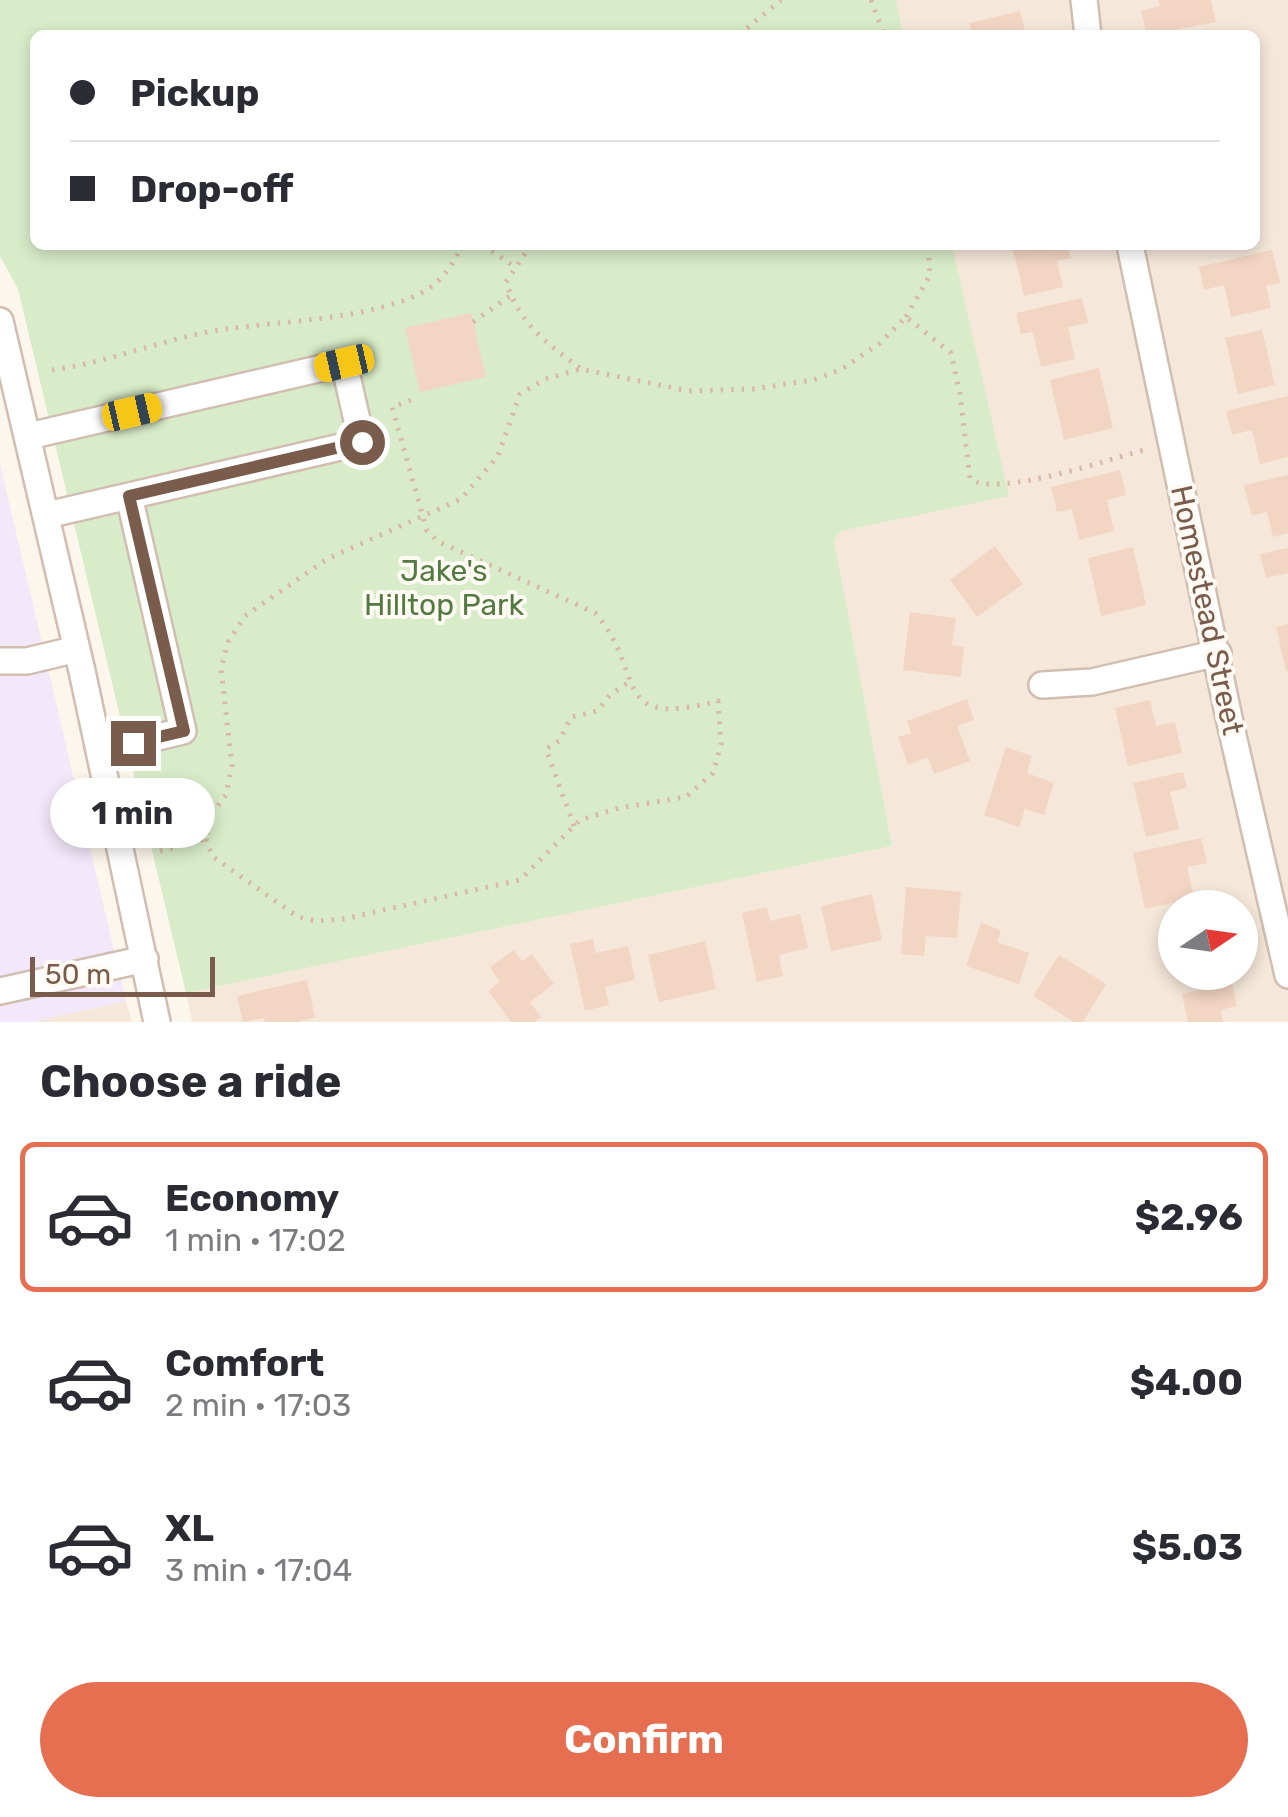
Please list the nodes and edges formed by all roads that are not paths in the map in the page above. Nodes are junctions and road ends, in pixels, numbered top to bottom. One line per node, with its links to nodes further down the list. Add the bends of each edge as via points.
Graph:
1 (1084, 0): 2 (street)
2 (1087, 30)
3 (1131, 250): 9 (street, Homestead Street)
4 (0, 321): 5 (street)
5 (29, 436): 6 (street, via 344,363 362,442); 7 (street)
6 (129, 496): 7 (street); 12 (street, via 184,731)
7 (47, 515): 8 (street)
8 (77, 649): 10 (street); 12 (street)
9 (1218, 653): 11 (street, via 1092,682); 14 (street, Homestead Street)
10 (0, 660)
11 (1042, 685)
12 (100, 751): 13 (street)
13 (145, 959): 15 (street); 16 (street)
14 (1288, 975)
15 (0, 992)
16 (157, 1022)

